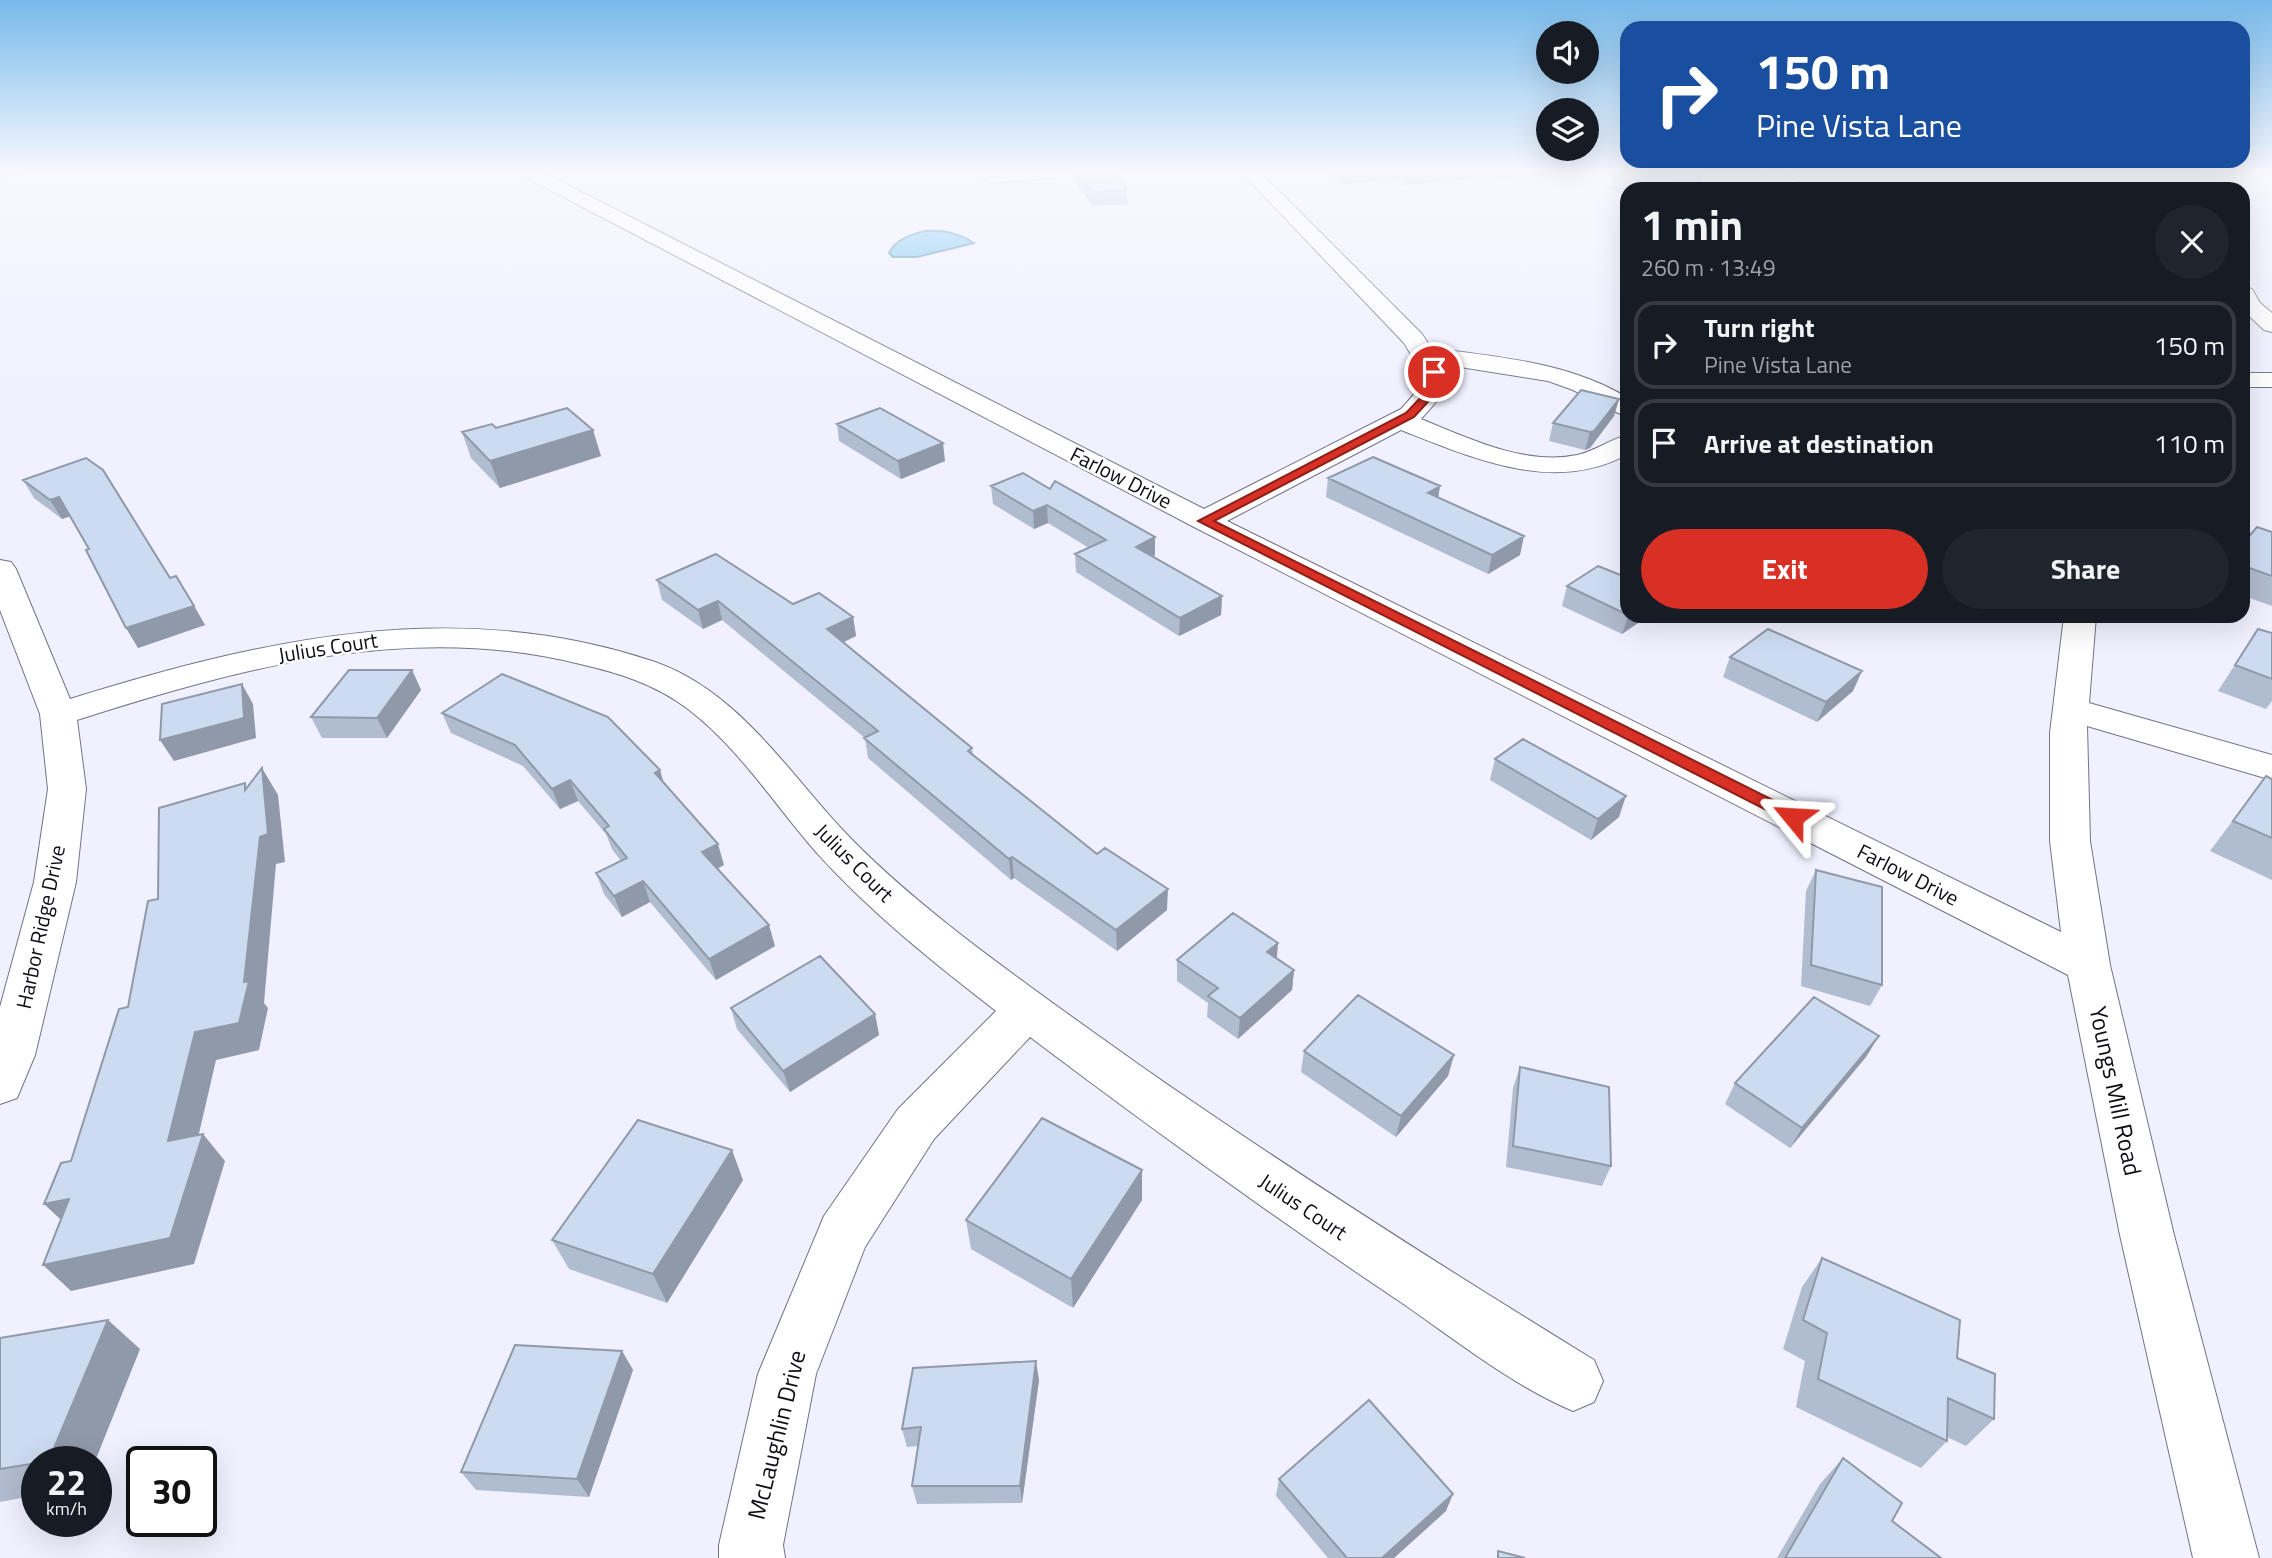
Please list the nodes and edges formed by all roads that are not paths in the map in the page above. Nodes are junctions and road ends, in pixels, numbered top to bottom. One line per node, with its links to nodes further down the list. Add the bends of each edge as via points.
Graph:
1 (672, 246): 11 (street, Farlow Drive)
2 (1322, 246): 5 (street)
3 (2250, 304): 4 (street)
4 (2272, 325)
5 (1423, 354): 8 (street, via 1548,374 1582,385); 9 (street, via 1434,372 1431,392)
6 (2250, 380): 7 (street)
7 (2272, 380)
8 (1620, 405)
9 (1401, 420): 10 (street, via 1515,463 1586,462); 11 (street)
10 (1620, 448)
11 (1204, 521): 17 (street, Farlow Drive)
12 (0, 569): 15 (street, Harbor Ridge Drive)
13 (2079, 623): 14 (street, Youngs Mill Road)
14 (2070, 709): 16 (street); 17 (street, Youngs Mill Road, via 2070,841)
15 (58, 714): 18 (street, Julius Court, via 226,664 402,636 508,638 650,672 703,700 758,754 815,825 887,898); 19 (street, Harbor Ridge Drive, via 68,789 55,882)
16 (2272, 768)
17 (2088, 965): 22 (street, Youngs Mill Road, via 2147,1236)
18 (1027, 1010): 20 (street, Julius Court, via 1181,1123 1396,1270); 21 (street, McLaughlin Drive, via 916,1124 843,1234 787,1374)
19 (0, 1084)
20 (1573, 1381)
21 (752, 1558)
22 (2226, 1558)

